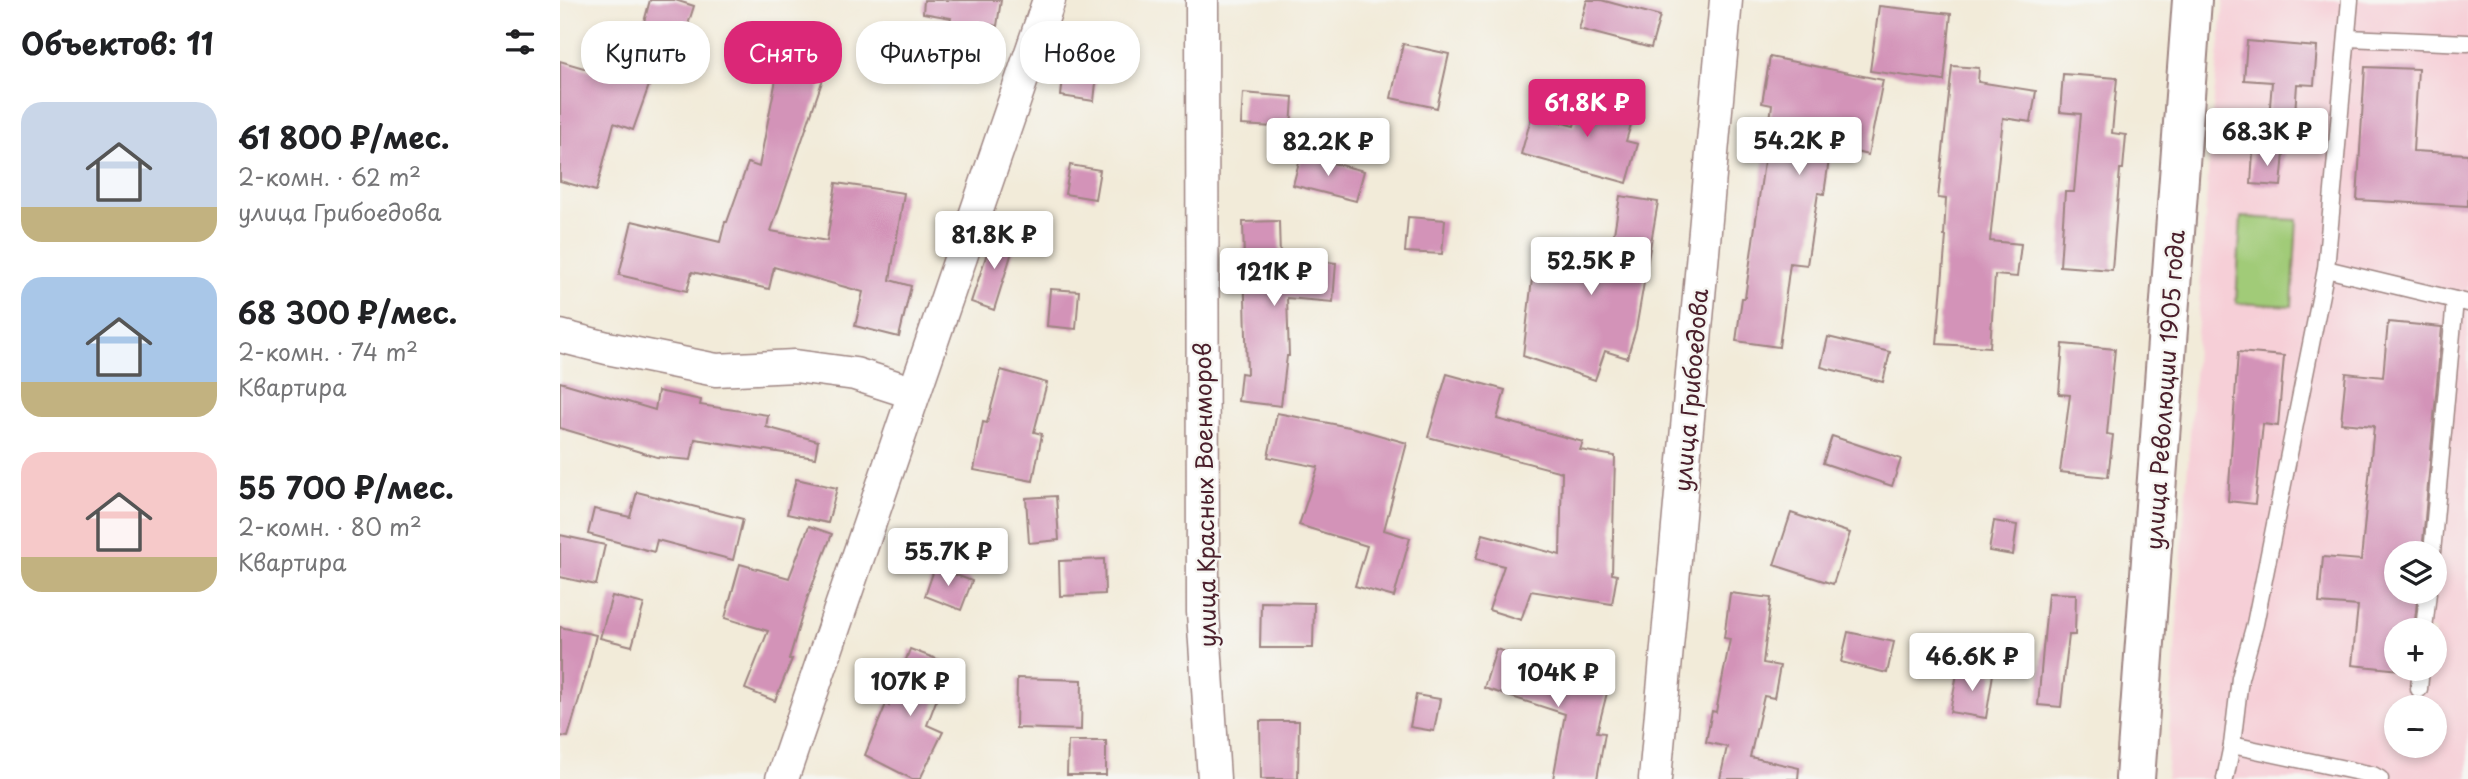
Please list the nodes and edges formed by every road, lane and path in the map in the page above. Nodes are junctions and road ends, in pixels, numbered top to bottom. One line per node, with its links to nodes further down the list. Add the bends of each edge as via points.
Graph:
1 (1049, 0): 11 (street)
2 (1202, 0): 17 (street, улица Красных Военморов, via 1203,612)
3 (1726, 0): 18 (street, улица Грибоедова)
4 (2192, 0): 19 (street, улица Революции 1905 года)
5 (2350, 0): 6 (lane)
6 (2347, 38): 7 (lane); 8 (lane)
7 (2468, 43)
8 (2326, 269): 9 (lane); 15 (lane, via 2255,624 2240,678)
9 (2462, 301): 12 (lane)
10 (560, 336): 11 (street, via 716,370 795,366 855,374)
11 (914, 393): 16 (street)
12 (2432, 541)
13 (2420, 681): 14 (lane)
14 (2419, 689)
15 (2232, 745): 20 (lane); 21 (lane)
16 (782, 779)
17 (1214, 779)
18 (1655, 779)
19 (2135, 779)
20 (2225, 779)
21 (2380, 779)

